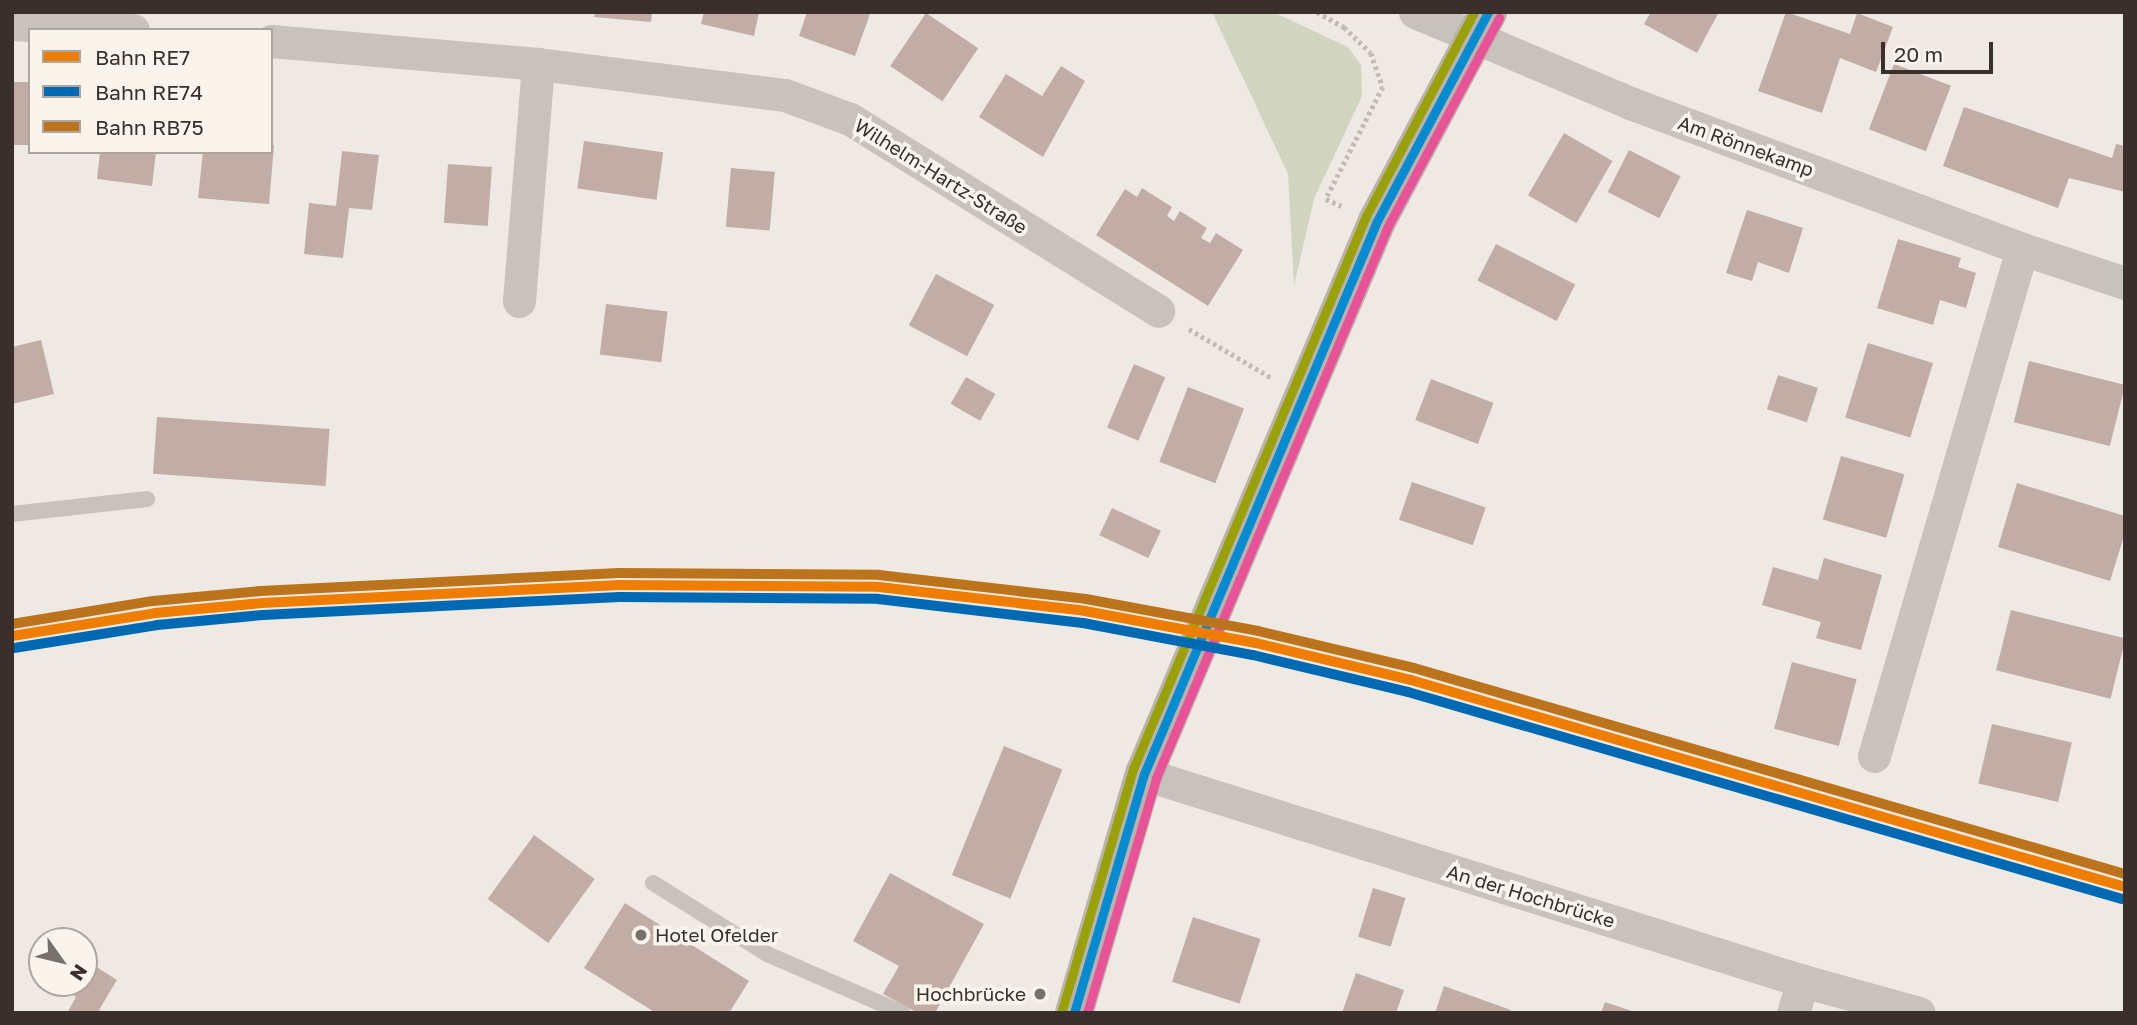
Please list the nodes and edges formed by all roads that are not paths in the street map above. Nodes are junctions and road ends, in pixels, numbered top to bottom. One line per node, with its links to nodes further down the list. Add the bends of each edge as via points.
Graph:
1 (1415, 12): 3 (street, Am Rönnekamp)
2 (12, 24): 4 (street)
3 (1480, 26): 7 (street, Am Rönnekamp); 14 (main road, via 1377,221)
4 (93, 28)
5 (273, 41): 6 (street, Wilhelm-Hartz-Straße)
6 (538, 64): 9 (street); 10 (street, Wilhelm-Hartz-Straße, via 785,95 850,119)
7 (2022, 249): 8 (street, Am Rönnekamp); 13 (street)
8 (2125, 283)
9 (519, 301)
10 (1158, 311)
11 (147, 499): 12 (lane)
12 (12, 514)
13 (1874, 756)
14 (1144, 774): 16 (street, An der Hochbrücke); 18 (main road)
15 (653, 883): 17 (lane, via 767,954)
16 (1803, 982): 19 (street); 20 (street, An der Hochbrücke)
17 (904, 1013)
18 (1074, 1013)
19 (1793, 1013)
20 (1919, 1013)

